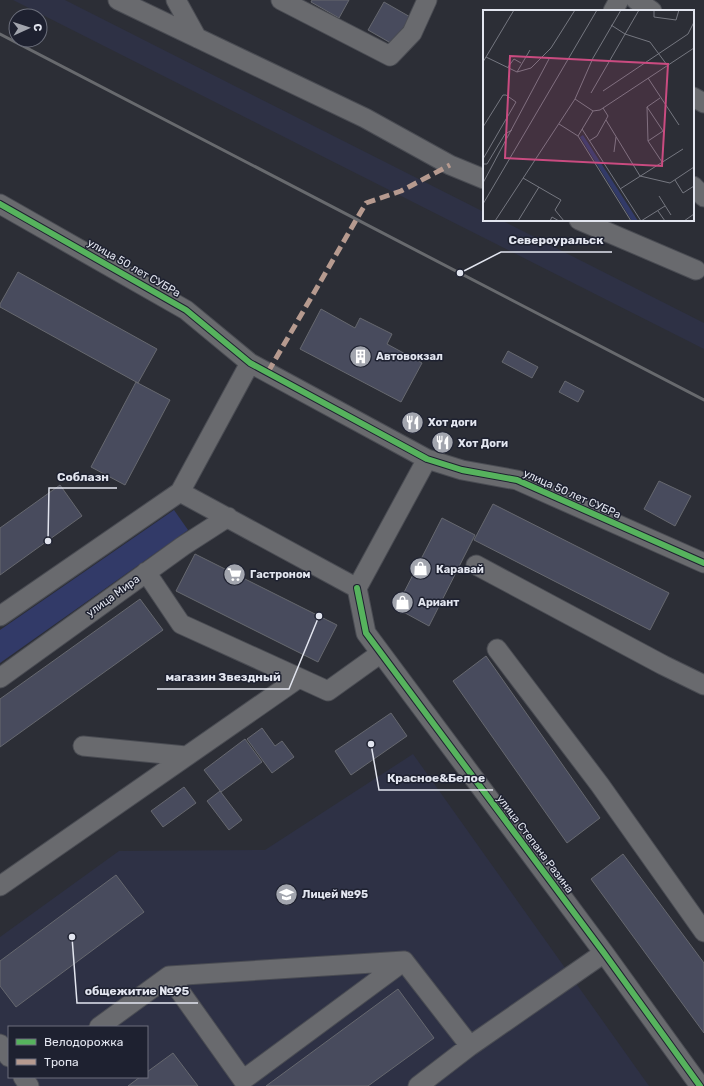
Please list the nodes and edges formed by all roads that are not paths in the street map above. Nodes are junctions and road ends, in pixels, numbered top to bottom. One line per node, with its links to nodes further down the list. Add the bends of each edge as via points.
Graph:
1 (118, 0): 9 (street)
2 (176, 0): 9 (street)
3 (281, 0): 4 (street, via 390,56 412,32)
4 (427, 0)
5 (620, 0): 7 (street)
6 (636, 0): 8 (street)
7 (614, 10)
8 (651, 10)
9 (198, 38): 12 (street, via 365,118 450,165)
10 (694, 98): 11 (street)
11 (704, 103)
12 (483, 179)
13 (694, 187): 14 (street)
14 (704, 197)
15 (0, 204): 18 (street, улица 50 лет СУБРа, via 186,310)
16 (581, 221): 17 (street)
17 (696, 270)
18 (250, 363): 19 (street, улица 50 лет СУБРа); 20 (street)
19 (427, 459): 22 (street, улица 50 лет СУБРа, via 462,470 517,480); 25 (street)
20 (180, 492): 21 (street); 26 (street)
21 (228, 517): 24 (street, улица Мира); 25 (street)
22 (704, 563)
23 (476, 565): 31 (street)
24 (146, 572): 29 (street, улица Мира); 30 (street, via 181,624)
25 (357, 588): 28 (street, улица Степана Разина, via 366,633)
26 (0, 616)
27 (497, 650): 35 (street, via 600,785)
28 (381, 653): 30 (street, via 328,691); 36 (street, улица Степана Разина)
29 (0, 678)
30 (299, 678): 33 (street)
31 (704, 685)
32 (83, 746): 33 (street)
33 (186, 756): 34 (street)
34 (0, 886)
35 (704, 932)
36 (604, 953): 41 (street); 43 (street, улица Степана Разина)
37 (404, 961): 38 (street); 38 (street, via 243,1080); 41 (street)
38 (169, 976): 39 (street)
39 (100, 1026)
40 (0, 1044): 42 (street)
41 (470, 1046): 44 (street)
42 (8, 1056)
43 (699, 1079)
44 (418, 1086)

